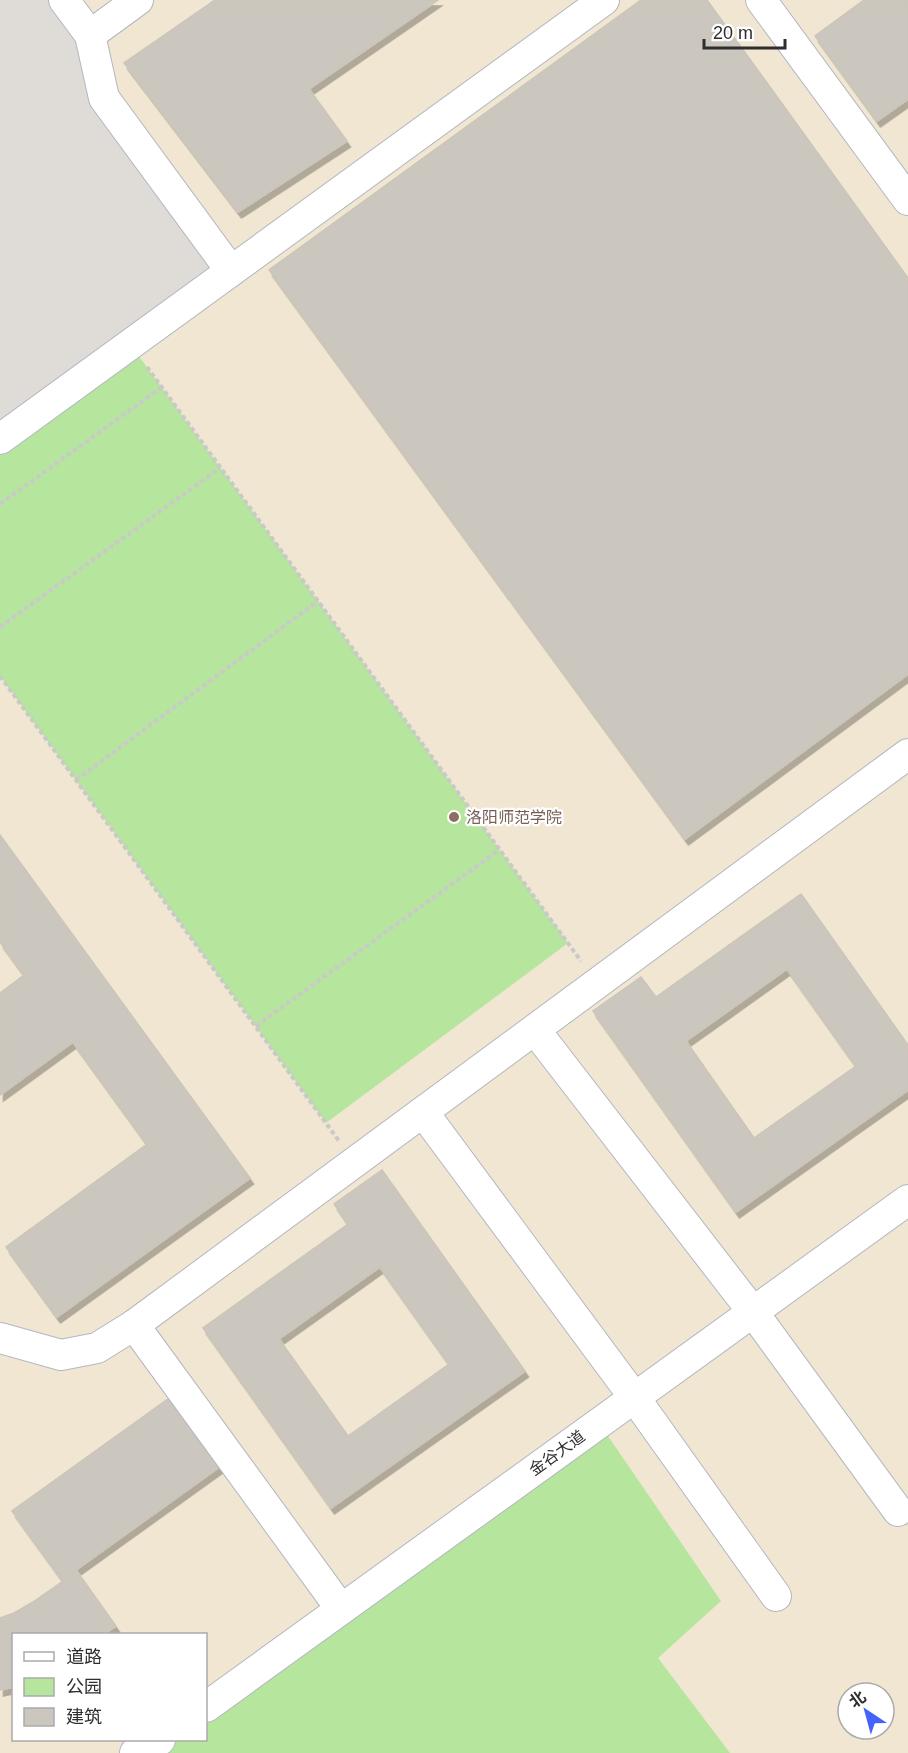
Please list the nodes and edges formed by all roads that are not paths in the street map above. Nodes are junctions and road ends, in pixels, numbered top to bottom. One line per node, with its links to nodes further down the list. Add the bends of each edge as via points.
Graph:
1 (64, 0): 5 (lane)
2 (138, 0): 5 (lane)
3 (604, 0): 7 (lane)
4 (761, 0): 6 (lane)
5 (90, 35): 7 (lane, via 104,98)
6 (908, 200)
7 (231, 272): 8 (lane)
8 (0, 439)
9 (908, 754): 10 (lane)
10 (535, 1030): 11 (lane); 13 (lane)
11 (423, 1112): 14 (lane); 16 (lane)
12 (908, 1200): 13 (lane, 金谷大道)
13 (753, 1312): 16 (lane, 金谷大道); 17 (lane)
14 (134, 1325): 15 (lane, via 97,1348 61,1355); 19 (lane)
15 (0, 1338)
16 (634, 1397): 18 (lane); 19 (lane, 金谷大道)
17 (898, 1511)
18 (776, 1596)
19 (341, 1609): 20 (lane, 金谷大道)
20 (207, 1706)
21 (158, 1741): 22 (lane)
22 (135, 1753)

